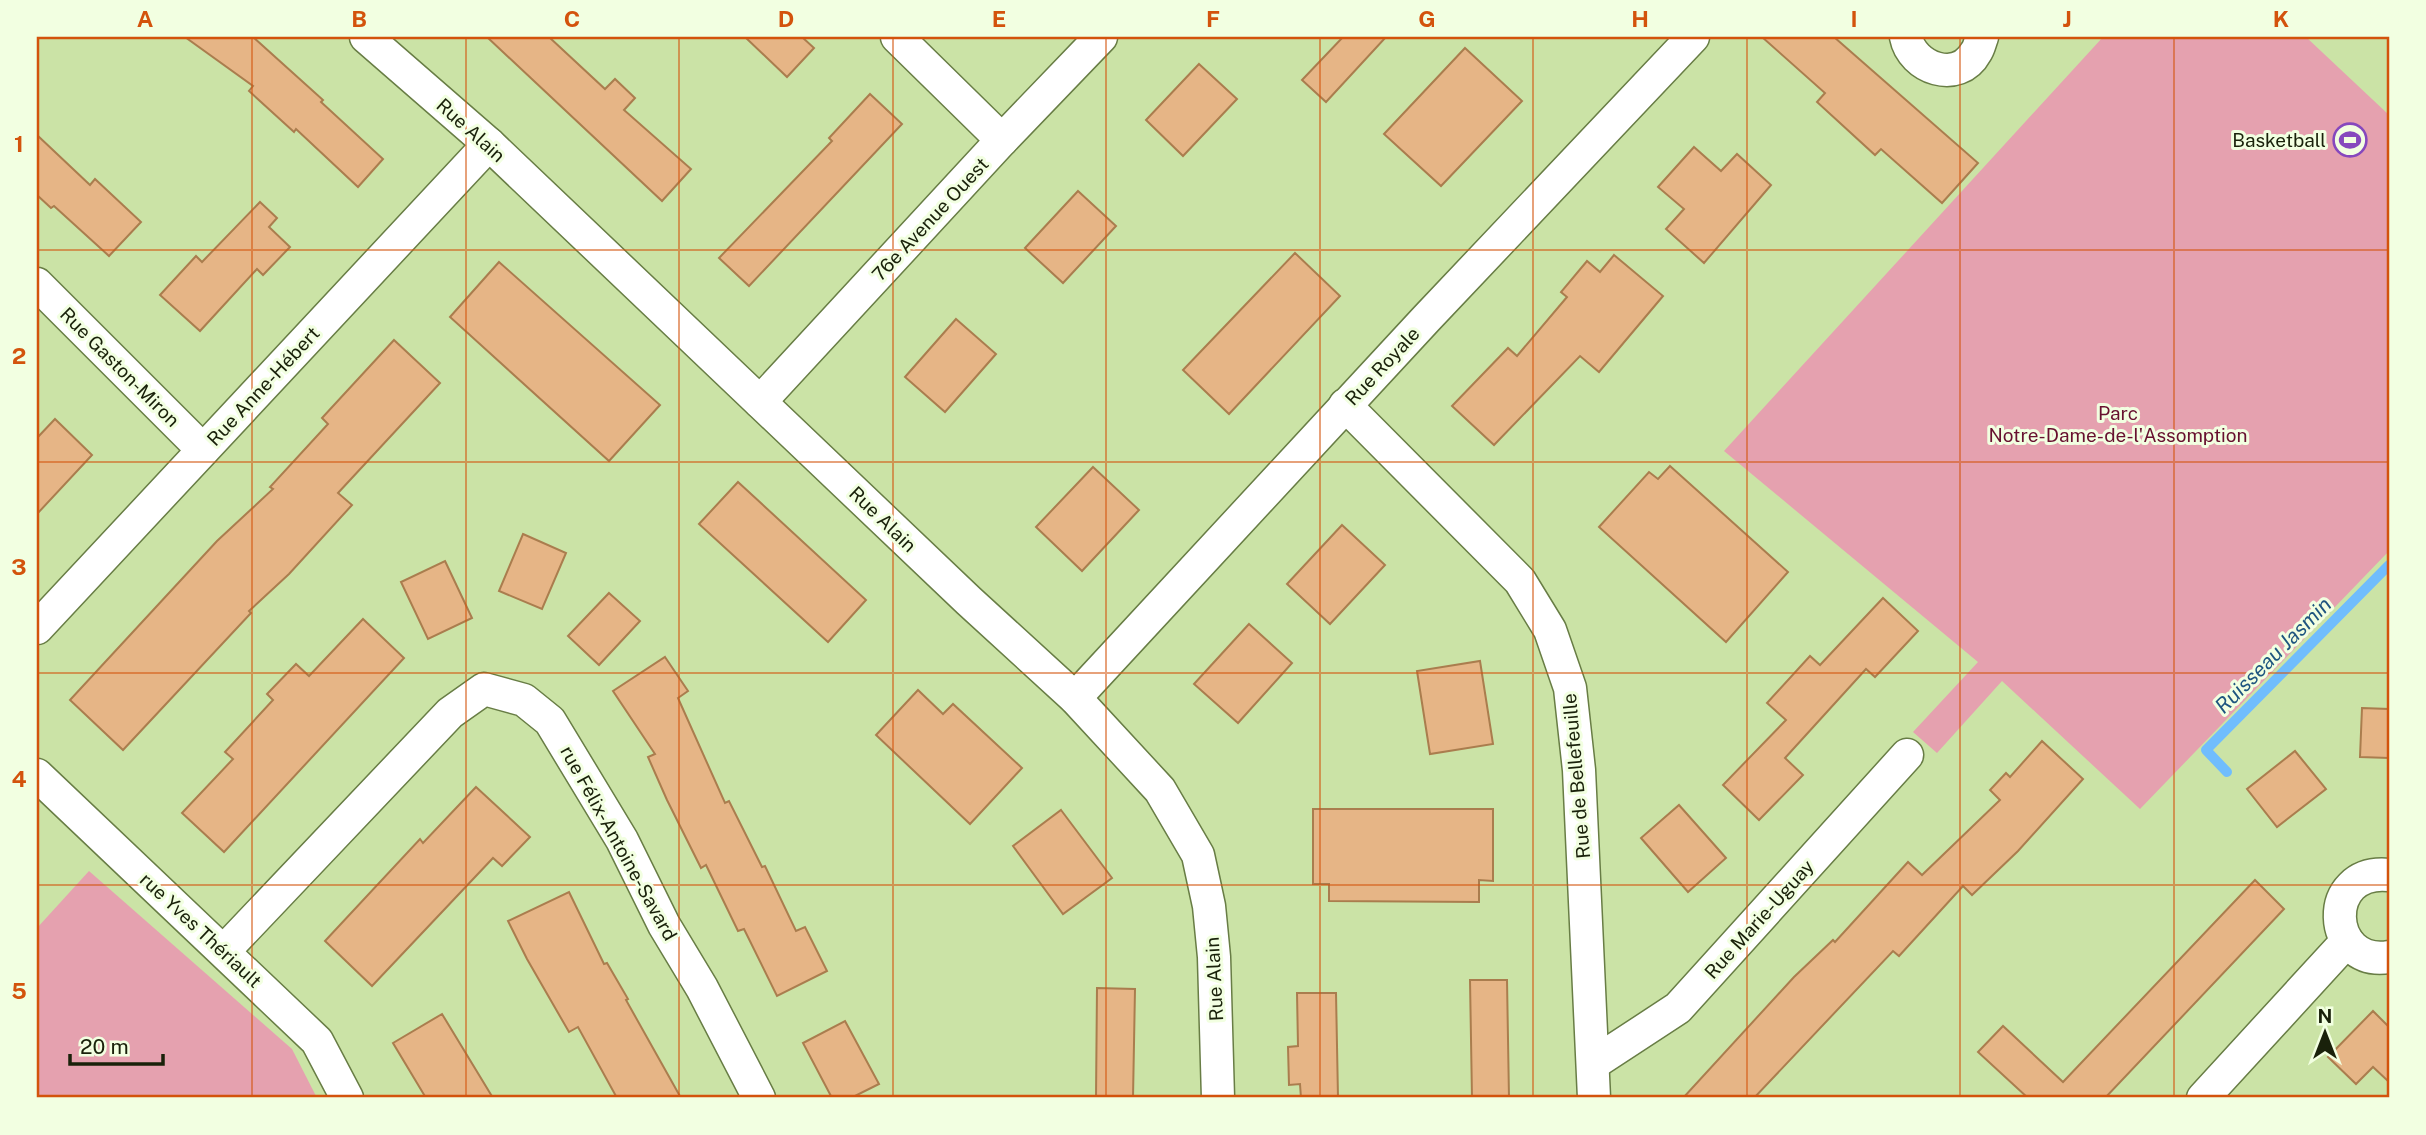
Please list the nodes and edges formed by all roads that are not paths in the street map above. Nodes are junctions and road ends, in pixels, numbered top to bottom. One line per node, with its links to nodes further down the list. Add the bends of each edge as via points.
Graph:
1 (366, 37): 8 (street, Rue Alain)
2 (897, 37): 7 (street)
3 (1101, 37): 7 (street, 76e Avenue Ouest)
4 (1693, 37): 11 (street, Rue Royale)
5 (1906, 37): 6 (street, via 1920,62 1945,70 1970,60)
6 (1982, 37)
7 (1002, 140): 10 (street, 76e Avenue Ouest)
8 (489, 144): 10 (street, Rue Alain); 12 (street, Rue Anne-Hébert)
9 (37, 284): 12 (street, Rue Gaston-Miron)
10 (760, 402): 14 (street, Rue Alain)
11 (1345, 405): 14 (street, Rue Royale); 21 (street, Rue de Bellefeuille, via 1520,581 1550,630 1570,688 1579,770)
12 (203, 450): 13 (street, Rue Anne-Hébert)
13 (37, 628)
14 (1075, 698): 24 (street, Rue Alain, via 1160,790 1198,855 1214,957)
15 (1907, 755): 21 (street, Rue Marie-Uguay, via 1678,1008)
16 (37, 775): 19 (street, rue Yves Thériault)
17 (2389, 875): 18 (street, via 2364,877 2345,894 2339,915)
18 (2347, 941): 20 (street, via 2372,957); 26 (street)
19 (224, 951): 22 (street, rue Yves Thériault, via 317,1041); 23 (street, rue Félix-Antoine-Savard, via 450,713 484,690 524,700 550,721 622,840)
20 (2389, 957)
21 (1594, 1063): 25 (street, Rue de Bellefeuille)
22 (347, 1098)
23 (759, 1098)
24 (1218, 1098)
25 (1594, 1098)
26 (2203, 1098)

